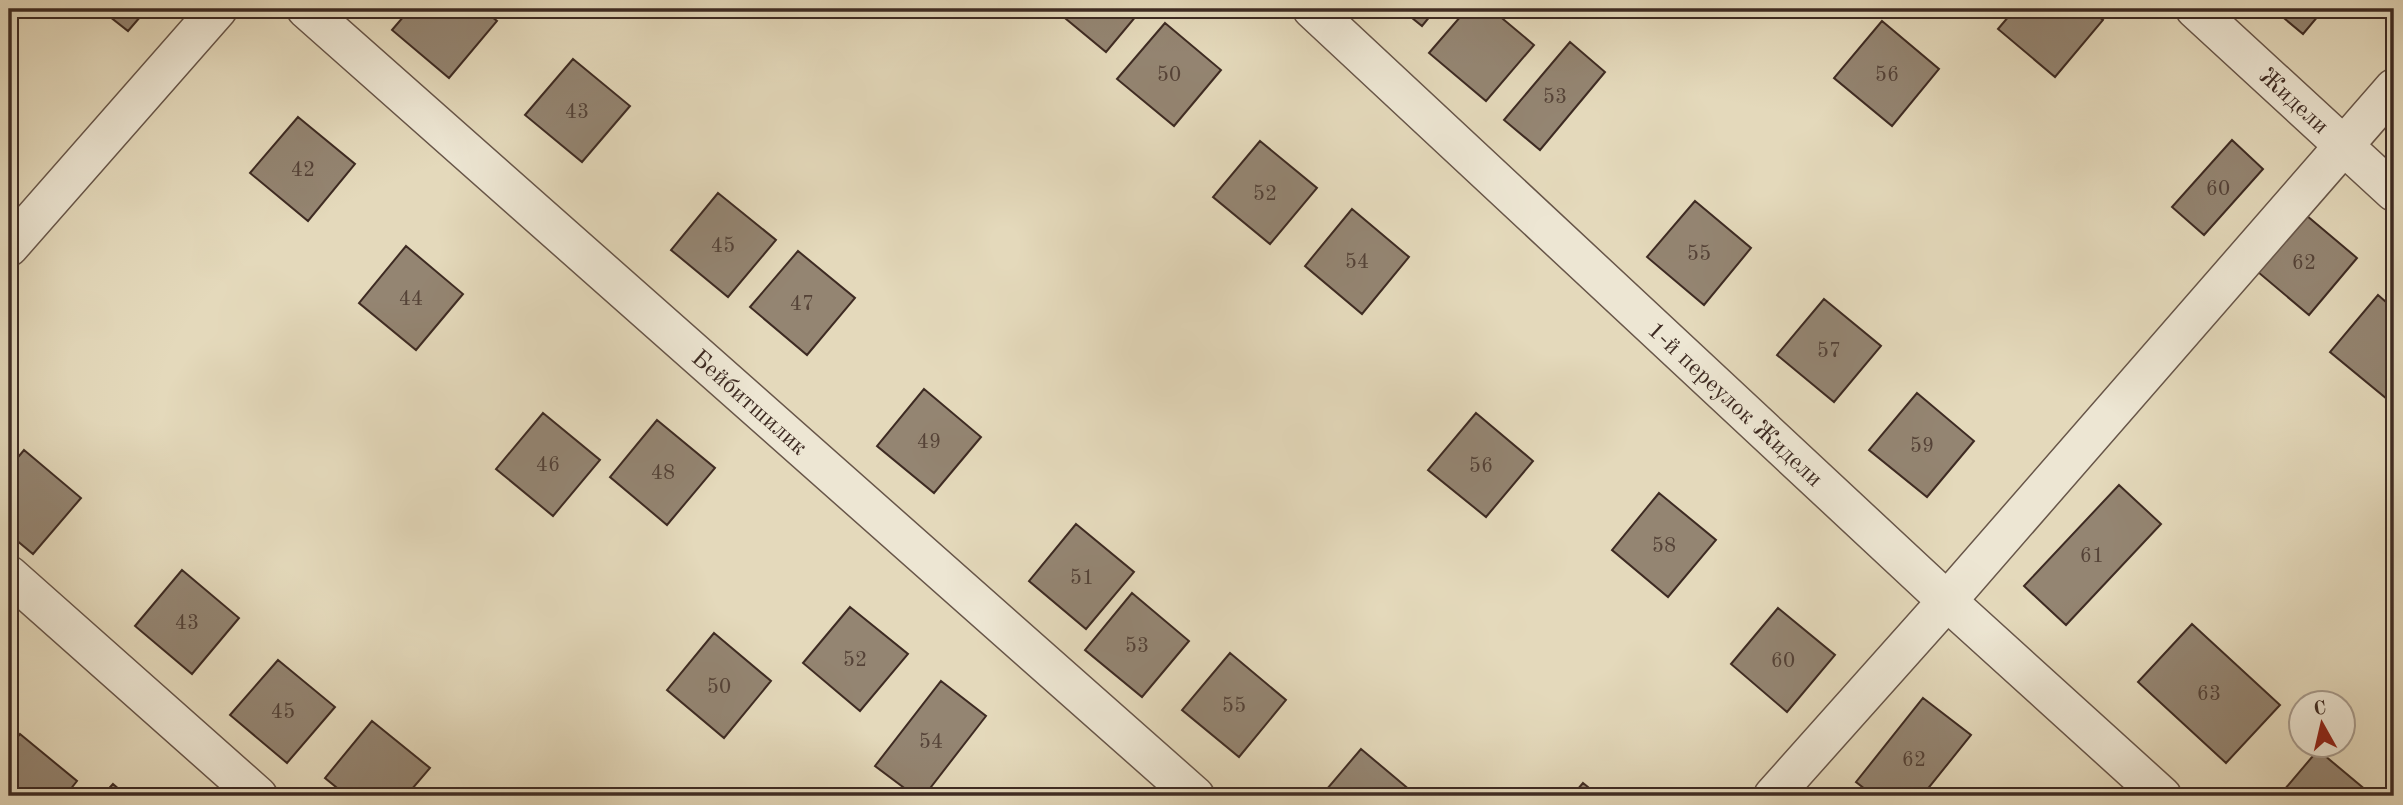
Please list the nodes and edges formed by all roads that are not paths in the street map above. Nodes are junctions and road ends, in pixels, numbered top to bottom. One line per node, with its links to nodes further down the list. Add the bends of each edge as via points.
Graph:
1 (218, 9): 8 (street)
2 (306, 9): 12 (street, Бейбитшилик)
3 (1312, 9): 10 (street, 1-й переулок Жидели)
4 (2195, 9): 6 (street, Жидели)
5 (2394, 88): 6 (street)
6 (2342, 146): 7 (street, Жидели); 10 (street)
7 (2394, 192)
8 (9, 247)
9 (9, 575): 11 (street)
10 (1947, 601): 13 (street); 14 (street, 1-й переулок Жидели)
11 (258, 796)
12 (1195, 796)
13 (1773, 796)
14 (2162, 796)

